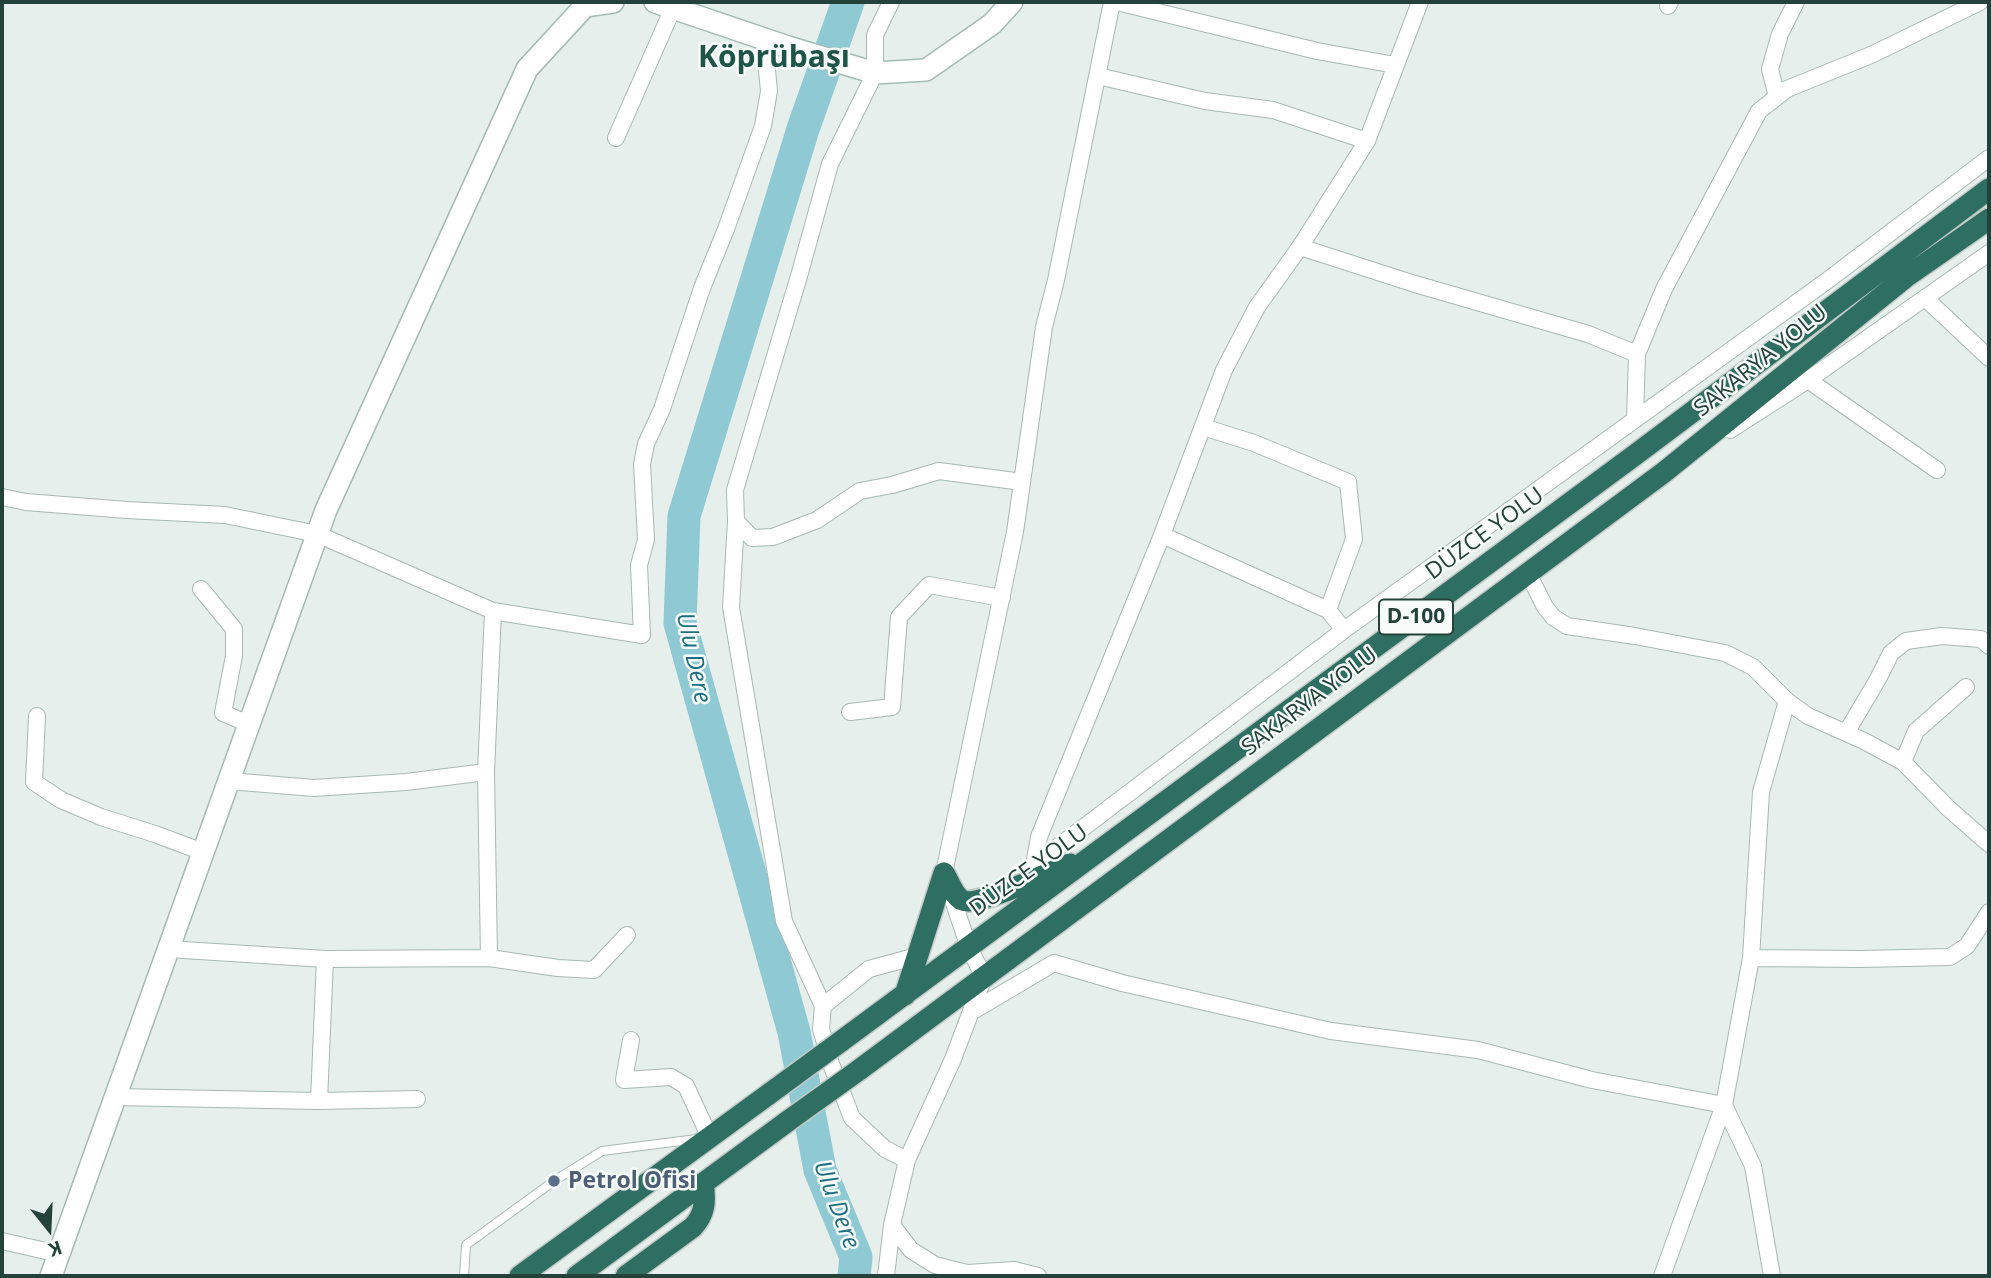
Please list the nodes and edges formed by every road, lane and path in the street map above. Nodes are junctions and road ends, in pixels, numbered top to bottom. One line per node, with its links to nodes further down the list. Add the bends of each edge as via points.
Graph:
1 (613, 2): 8 (main road)
2 (891, 2): 12 (street, via 875,35)
3 (1012, 2): 12 (main road, via 992,24 926,69)
4 (1115, 2): 11 (street); 13 (street)
5 (1420, 2): 11 (street)
6 (1796, 2): 14 (street, via 1770,69)
7 (1980, 2): 14 (street)
8 (586, 3): 34 (main road, via 527,69)
9 (664, 5): 10 (main road); 15 (street)
10 (764, 39): 12 (main road); 40 (street, via 769,91 763,125 646,444 642,464 646,540 639,565 642,635)
11 (1395, 65): 16 (street)
12 (875, 73): 33 (street, via 830,164 735,490)
13 (1098, 76): 16 (street, via 1205,101 1273,110); 31 (street, via 1044,327)
14 (1777, 97): 24 (street, via 1759,111 1720,182 1664,289)
15 (616, 138)
16 (1367, 141): 20 (street)
17 (1989, 158): 27 (street)
18 (1989, 189): 54 (highway, DÜZCE YOLU / D-100)
19 (1989, 219): 30 (highway, SAKARYA YOLU / D-100, via 1906,277)
20 (1300, 247): 24 (street, via 1588,334); 28 (street, via 1257,307 1224,370)
21 (1983, 258): 22 (street); 23 (street)
22 (1989, 274)
23 (1925, 298): 25 (street); 26 (street)
24 (1637, 354): 27 (street)
25 (1989, 358)
26 (1808, 380): 29 (street); 30 (street)
27 (1635, 419): 41 (street)
28 (1203, 427): 35 (street); 39 (street, via 1348,482 1354,539)
29 (1937, 470)
30 (1663, 473): 36 (highway, SAKARYA YOLU / D-100)
31 (1022, 482): 33 (street, via 939,471 860,491 817,520 773,537 752,538); 38 (street)
32 (2, 497): 34 (street, via 225,515)
33 (736, 520): 68 (street, via 731,607 784,921)
34 (317, 534): 40 (street); 47 (main road)
35 (1161, 535): 39 (street); 55 (street, via 1039,837)
36 (1528, 573): 44 (street, via 1545,607 1567,626 1725,653 1753,667); 66 (highway, SAKARYA YOLU / D-100)
37 (201, 589): 47 (street, via 234,629 234,656 223,713)
38 (1002, 598): 45 (street, via 929,585 899,617 892,707); 56 (street)
39 (1328, 610): 41 (street)
40 (493, 611): 50 (street)
41 (1344, 630): 55 (street)
42 (1989, 646): 48 (street, via 1981,639 1942,636 1906,641 1891,653)
43 (1966, 687): 49 (street, via 1916,732)
44 (1787, 701): 48 (street); 64 (street, via 1762,792)
45 (850, 712)
46 (37, 716): 53 (street, via 34,782 100,817)
47 (249, 724): 51 (main road)
48 (1846, 733): 49 (street)
49 (1903, 762): 52 (street)
50 (486, 772): 51 (street, via 314,788); 63 (street)
51 (229, 781): 53 (main road)
52 (1989, 844)
53 (204, 852): 61 (main road)
54 (1099, 853): 55 (highway); 57 (highway, DÜZCE YOLU / D-100)
55 (1032, 872): 56 (highway, via 972,903 957,897); 57 (street)
56 (944, 873): 60 (street); 62 (highway)
57 (1022, 909): 60 (highway, DÜZCE YOLU / D-100)
58 (1989, 912): 64 (street, via 1967,946 1950,957)
59 (627, 935): 63 (street, via 594,970)
60 (969, 948): 66 (street); 67 (highway, DÜZCE YOLU / D-100)
61 (169, 949): 65 (street); 71 (main road)
62 (917, 956): 67 (highway); 68 (street, via 869,968)
63 (489, 958): 65 (street)
64 (1751, 958): 74 (street)
65 (325, 959): 73 (street)
66 (984, 977): 69 (street); 77 (highway, SAKARYA YOLU / D-100, bridge)
67 (905, 995): 75 (highway, DÜZCE YOLU / D-100, bridge)
68 (823, 1006): 76 (street, via 821,1029 852,1118 885,1149)
69 (971, 1013): 74 (street, via 1054,963 1331,1031 1478,1050 1592,1080); 76 (street)
70 (631, 1040): 75 (street, via 624,1080 671,1077 686,1086)
71 (115, 1097): 73 (street); 80 (main road)
72 (417, 1100): 73 (street)
73 (319, 1101)
74 (1724, 1105): 88 (street); 89 (street, via 1754,1166)
75 (710, 1138): 82 (lane, via 602,1151 467,1245); 83 (highway)
76 (907, 1160): 78 (street)
77 (703, 1183): 84 (highway); 85 (highway, via 701,1219)
78 (892, 1224): 86 (street); 87 (street, via 911,1250 935,1265 967,1273 1014,1270)
79 (2, 1241): 80 (street)
80 (59, 1254): 81 (main road)
81 (51, 1276)
82 (464, 1276)
83 (520, 1276)
84 (577, 1276)
85 (626, 1276)
86 (886, 1276)
87 (1038, 1276)
88 (1662, 1276)
89 (1772, 1276)

